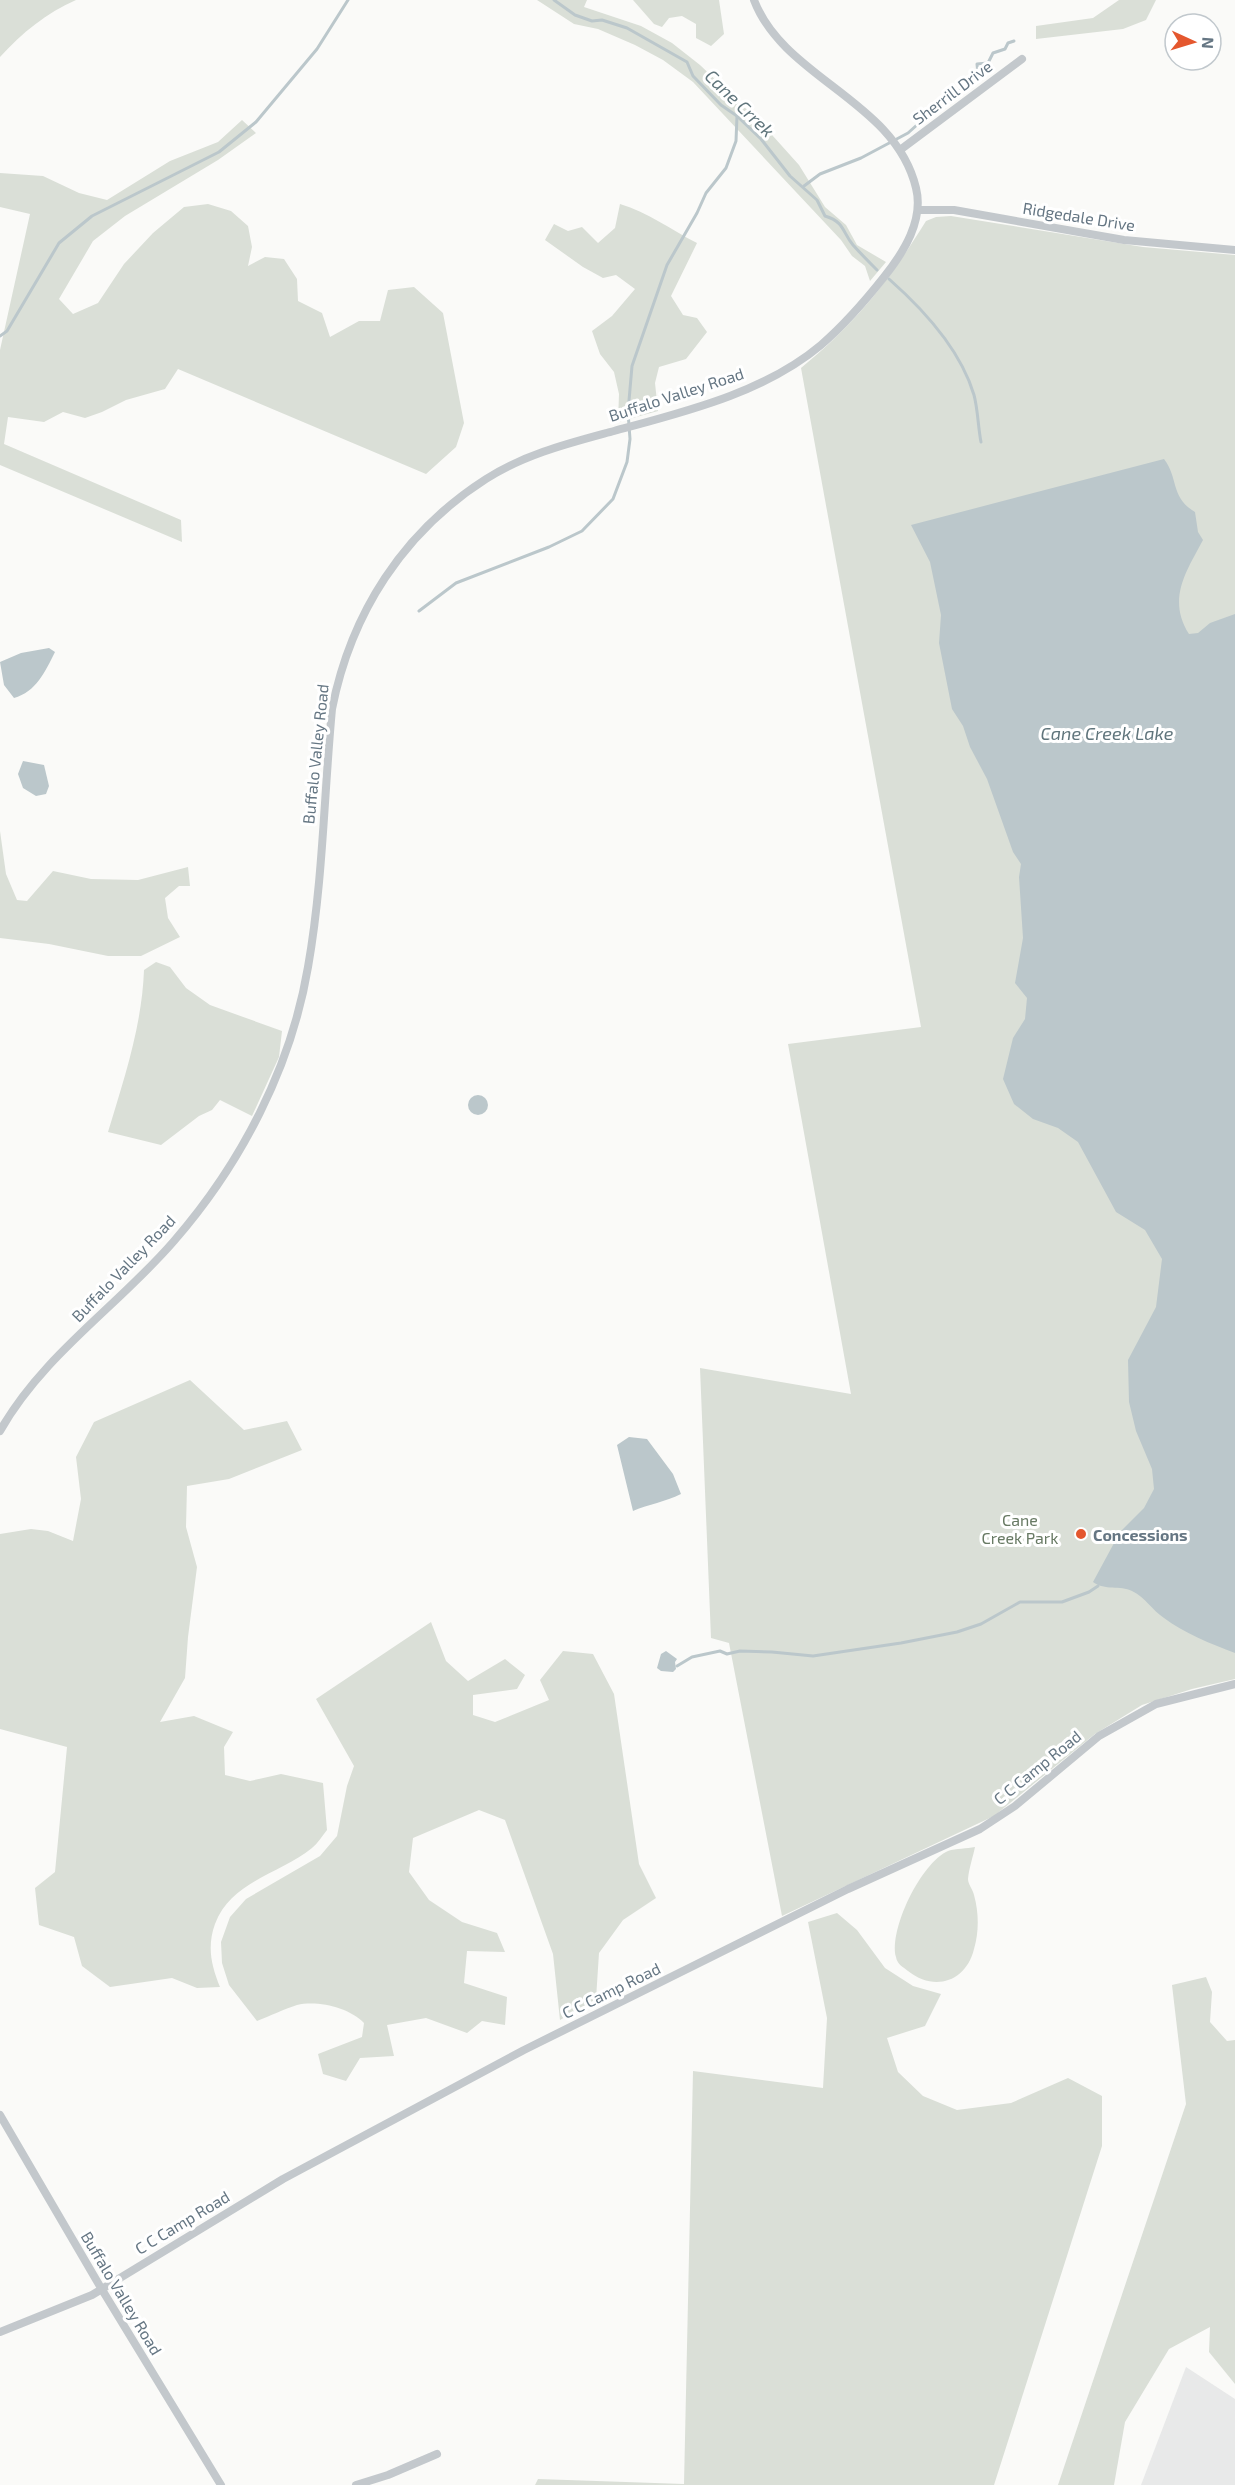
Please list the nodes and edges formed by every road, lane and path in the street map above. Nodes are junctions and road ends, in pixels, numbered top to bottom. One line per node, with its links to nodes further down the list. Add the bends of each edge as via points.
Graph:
1 (754, 0): 3 (street, via 787,48 876,121)
2 (1022, 59): 3 (street, Sherrill Drive)
3 (900, 150): 4 (street, via 912,174)
4 (919, 210): 5 (street, Ridgedale Drive, via 954,210 1124,240); 6 (street, Buffalo Valley Road, via 893,266 866,299 820,346 786,369 730,395 518,461 455,501 400,555 363,613 338,678 308,968 273,1086 249,1136 214,1191 173,1242 38,1376)
5 (1235, 250)
6 (0, 1431)
7 (1235, 1684): 9 (street, C C Camp Road, via 1156,1704 1099,1736 1015,1806 980,1829 524,2050 283,2179)
8 (0, 2115): 9 (street, Buffalo Valley Road)
9 (101, 2288): 10 (street, C C Camp Road, via 75,2304); 12 (street, Buffalo Valley Road)
10 (0, 2332)
11 (437, 2454): 13 (street)
12 (221, 2485)
13 (356, 2485)

